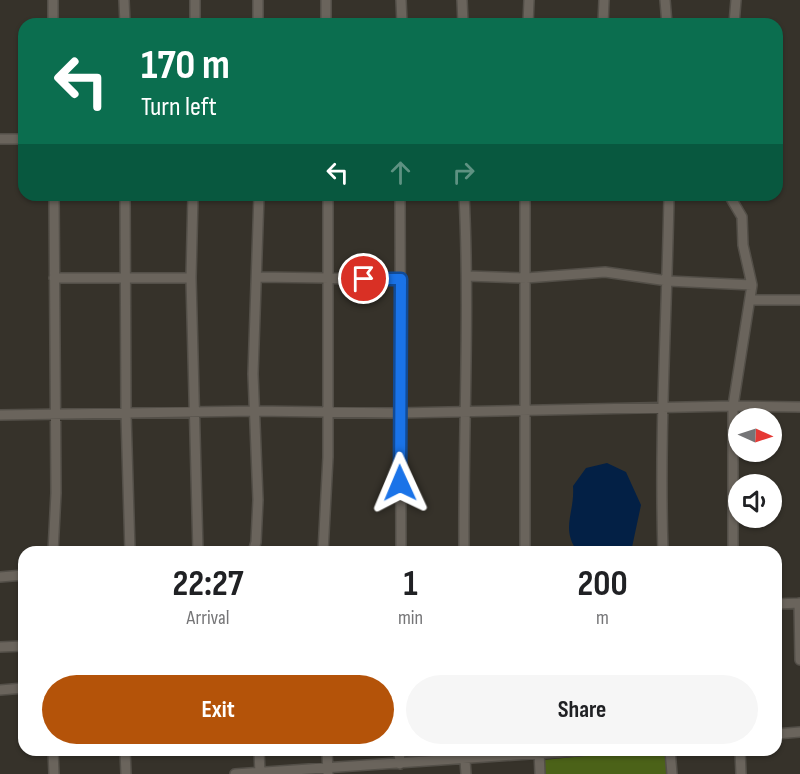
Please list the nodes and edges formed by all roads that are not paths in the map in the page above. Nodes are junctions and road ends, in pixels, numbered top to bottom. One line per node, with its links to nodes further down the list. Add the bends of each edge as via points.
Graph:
1 (53, 0): 12 (street)
2 (124, 0): 13 (street)
3 (195, 0): 14 (street)
4 (258, 0): 15 (street)
5 (326, 0): 16 (street)
6 (401, 0): 17 (street)
7 (462, 0): 18 (street)
8 (529, 0): 19 (street)
9 (604, 0): 20 (street)
10 (665, 0): 21 (street)
11 (736, 0): 22 (street)
12 (53, 18)
13 (125, 18)
14 (195, 18)
15 (258, 18)
16 (326, 18)
17 (402, 18)
18 (463, 18)
19 (528, 18)
20 (603, 18)
21 (666, 18)
22 (734, 18)
23 (0, 139): 24 (street)
24 (18, 139)
25 (54, 201): 37 (street)
26 (125, 201): 38 (street)
27 (193, 201): 39 (street)
28 (259, 201): 36 (street)
29 (328, 201): 42 (street)
30 (400, 201): 41 (street)
31 (464, 201): 35 (street)
32 (525, 201): 40 (street)
33 (669, 201): 43 (street)
34 (733, 201): 44 (street, via 742,217 743,245)
35 (467, 276): 40 (street); 50 (street)
36 (258, 277): 42 (street); 52 (street)
37 (54, 278): 38 (street); 58 (street)
38 (124, 278): 39 (street); 56 (street)
39 (192, 278): 54 (street)
40 (525, 278): 43 (street, via 605,272); 51 (street)
41 (401, 279): 42 (street); 55 (street)
42 (327, 280): 53 (street)
43 (668, 281): 44 (street); 49 (street)
44 (752, 285): 45 (street)
45 (750, 300): 46 (street); 47 (street)
46 (800, 300)
47 (733, 406): 48 (street); 49 (street); 68 (street)
48 (800, 407)
49 (662, 409): 51 (street); 67 (street)
50 (463, 410): 51 (street); 55 (street); 65 (street)
51 (523, 410): 66 (street)
52 (254, 411): 53 (street); 54 (street); 62 (street, via 258,500)
53 (327, 412): 55 (street); 63 (street)
54 (194, 413): 56 (street); 61 (street)
55 (399, 413): 64 (street)
56 (126, 414): 58 (street); 60 (street)
57 (0, 415): 58 (street)
58 (56, 416): 59 (street)
59 (54, 546)
60 (130, 546)
61 (198, 546)
62 (255, 546)
63 (324, 546)
64 (401, 546)
65 (464, 546)
66 (525, 546)
67 (663, 546)
68 (733, 546)
69 (18, 575): 70 (street)
70 (0, 577)
71 (800, 603): 72 (street); 75 (street)
72 (782, 604)
73 (18, 646): 74 (street)
74 (0, 647)
75 (800, 660)
76 (18, 688): 77 (street)
77 (0, 690)
78 (800, 732): 79 (street)
79 (782, 734)
80 (53, 756): 92 (street)
81 (125, 756): 93 (street)
82 (259, 756): 91 (street)
83 (399, 756): 89 (street)
84 (507, 756): 88 (street)
85 (539, 756): 96 (street)
86 (670, 756): 97 (street)
87 (740, 756): 98 (street)
88 (465, 760): 89 (street); 95 (street)
89 (400, 764): 90 (street)
90 (328, 770): 91 (street)
91 (260, 773): 94 (street)
92 (54, 774)
93 (126, 774)
94 (235, 774)
95 (466, 774)
96 (540, 774)
97 (672, 774)
98 (741, 774)

